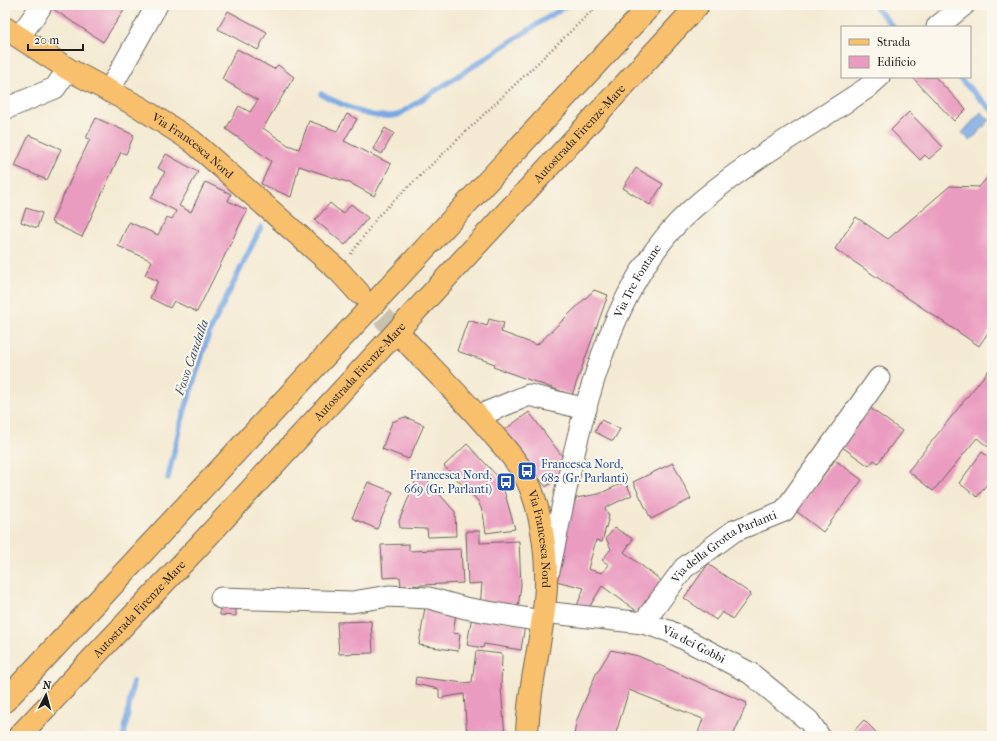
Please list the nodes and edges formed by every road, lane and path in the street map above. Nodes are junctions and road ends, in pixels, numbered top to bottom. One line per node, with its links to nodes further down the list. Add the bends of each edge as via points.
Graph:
1 (598, 5): 13 (path, via 379,215)
2 (651, 5): 23 (main road)
3 (698, 5): 24 (main road, Autostrada Firenze-Mare, via 202,543)
4 (964, 5): 7 (street)
5 (153, 6): 11 (street)
6 (40, 8): 8 (street)
7 (938, 26)
8 (12, 32): 9 (main road, Via Francesca Nord)
9 (68, 69): 11 (main road, Via Francesca Nord); 12 (street, via 55,88)
10 (878, 78): 17 (street, Via Tre Fontane, via 853,98 720,186 671,229 655,248 627,294 597,366)
11 (110, 91): 13 (main road, Via Francesca Nord, via 192,141)
12 (5, 109)
13 (339, 271): 14 (main road, Via Francesca Nord)
14 (360, 293)
15 (404, 340): 18 (main road, Via Francesca Nord)
16 (879, 378): 22 (street, Via della Grotta Parlanti, via 784,511 734,531 684,568)
17 (586, 409): 18 (street, via 529,395); 19 (street, Via Tre Fontane)
18 (478, 416): 19 (main road, Via Francesca Nord, via 506,449 528,482 542,533)
19 (546, 585): 21 (main road, Via Francesca Nord)
20 (221, 598): 21 (street, Via dei Gobbi, via 352,602 390,596 429,598 465,608)
21 (542, 616): 22 (street, Via dei Gobbi); 25 (main road, Via Francesca Nord, via 528,710)
22 (642, 623): 26 (street, Via dei Gobbi, via 669,631 750,673 809,721)
23 (5, 701)
24 (19, 736)
25 (527, 736)
26 (819, 736)

